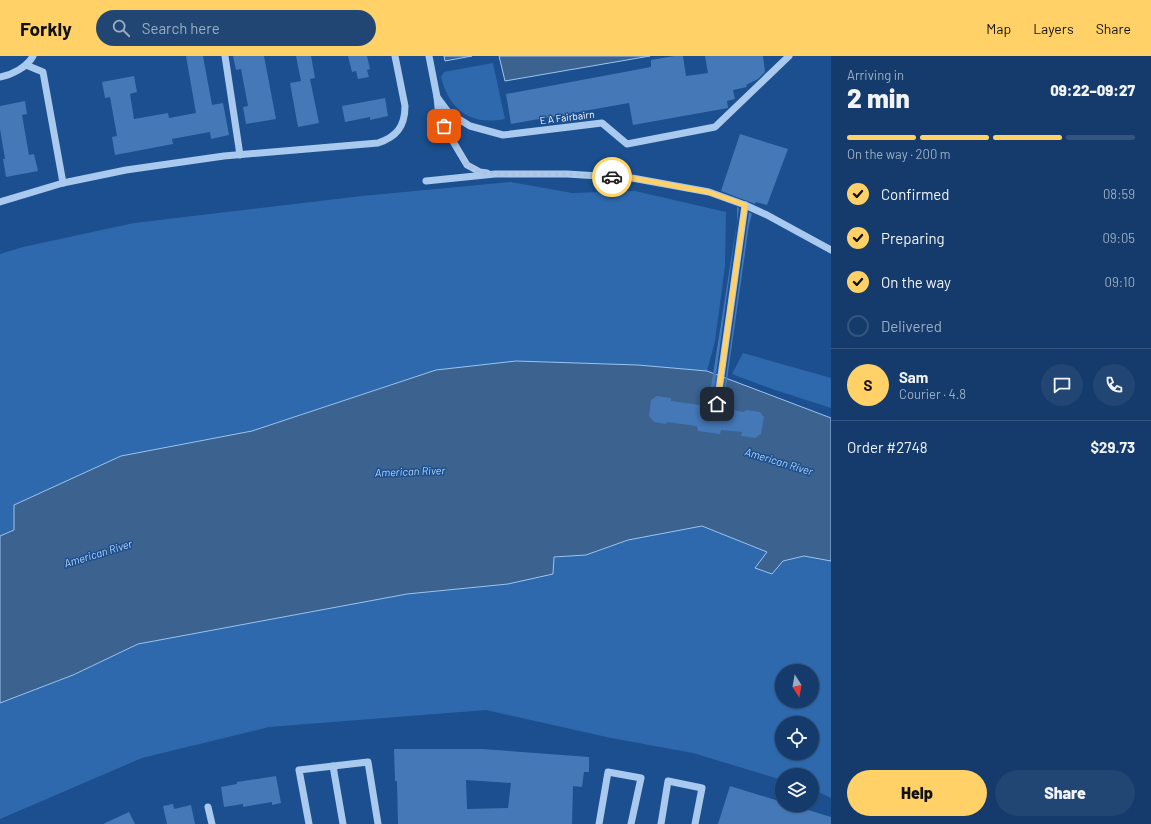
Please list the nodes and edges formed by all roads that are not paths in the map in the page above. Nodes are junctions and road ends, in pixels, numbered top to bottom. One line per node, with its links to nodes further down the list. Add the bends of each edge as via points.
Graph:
1 (33, 56): 6 (lane)
2 (225, 56): 9 (lane)
3 (395, 56): 9 (lane, via 405,114 401,127 388,140)
4 (429, 56): 8 (lane, E A Fairbairn)
5 (789, 56): 8 (lane, E A Fairbairn, via 715,127 627,144 602,123 504,135 470,126 449,113)
6 (26, 65): 7 (lane, via 14,73); 12 (lane, via 43,72)
7 (0, 77)
8 (437, 97): 10 (lane, via 439,118 467,165 480,172)
9 (240, 155): 12 (lane, via 126,170)
10 (495, 174): 11 (lane); 14 (lane, via 567,174 632,178 708,192)
11 (426, 181)
12 (63, 183): 13 (lane)
13 (0, 202)
14 (745, 205): 15 (lane); 16 (lane)
15 (830, 248)
16 (717, 404)
17 (333, 766): 20 (lane, via 299,770); 21 (lane); 22 (lane, via 368,762)
18 (208, 807): 19 (lane)
19 (212, 824)
20 (309, 824)
21 (342, 824)
22 (378, 824)
23 (599, 824): 24 (lane, via 608,772 640,778)
24 (631, 824)
25 (661, 824): 26 (lane, via 668,781 702,788)
26 (695, 824)

